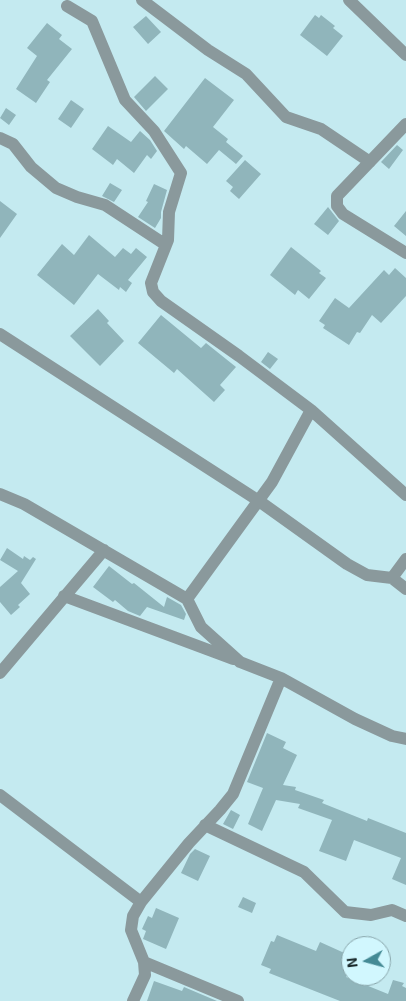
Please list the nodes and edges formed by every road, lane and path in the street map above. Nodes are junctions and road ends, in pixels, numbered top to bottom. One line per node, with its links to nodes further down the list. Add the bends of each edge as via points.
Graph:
1 (142, 0): 7 (street, via 246,74 286,117 321,129)
2 (349, 0): 4 (street)
3 (68, 5): 8 (street, via 92,21 125,100 154,132 181,173 169,212)
4 (406, 55)
5 (406, 124): 7 (street)
6 (0, 138): 8 (street, via 13,144 31,167 56,188 105,205)
7 (370, 162): 9 (street, via 337,196 337,206 343,214)
8 (166, 245): 11 (street, via 150,283 153,292)
9 (406, 253)
10 (0, 334): 14 (street)
11 (310, 410): 13 (street); 14 (street)
12 (0, 494): 15 (street, via 24,504)
13 (406, 495)
14 (259, 501): 17 (street, via 347,564 367,575); 20 (street)
15 (104, 550): 19 (street); 20 (street)
16 (406, 559): 17 (street)
17 (392, 578): 18 (street)
18 (406, 589)
19 (64, 596): 21 (street); 22 (street)
20 (187, 599): 21 (street, via 201,627)
21 (240, 662): 23 (street)
22 (0, 673)
23 (281, 678): 24 (street, via 355,719); 26 (street, via 232,794)
24 (406, 739)
25 (0, 794): 27 (street)
26 (206, 825): 27 (street); 28 (street, via 304,872 345,912 371,915 392,910)
27 (141, 902): 29 (street, via 132,916 131,930)
28 (406, 916)
29 (144, 962): 30 (street, via 145,975); 31 (street)
30 (133, 1001)
31 (238, 1001)

